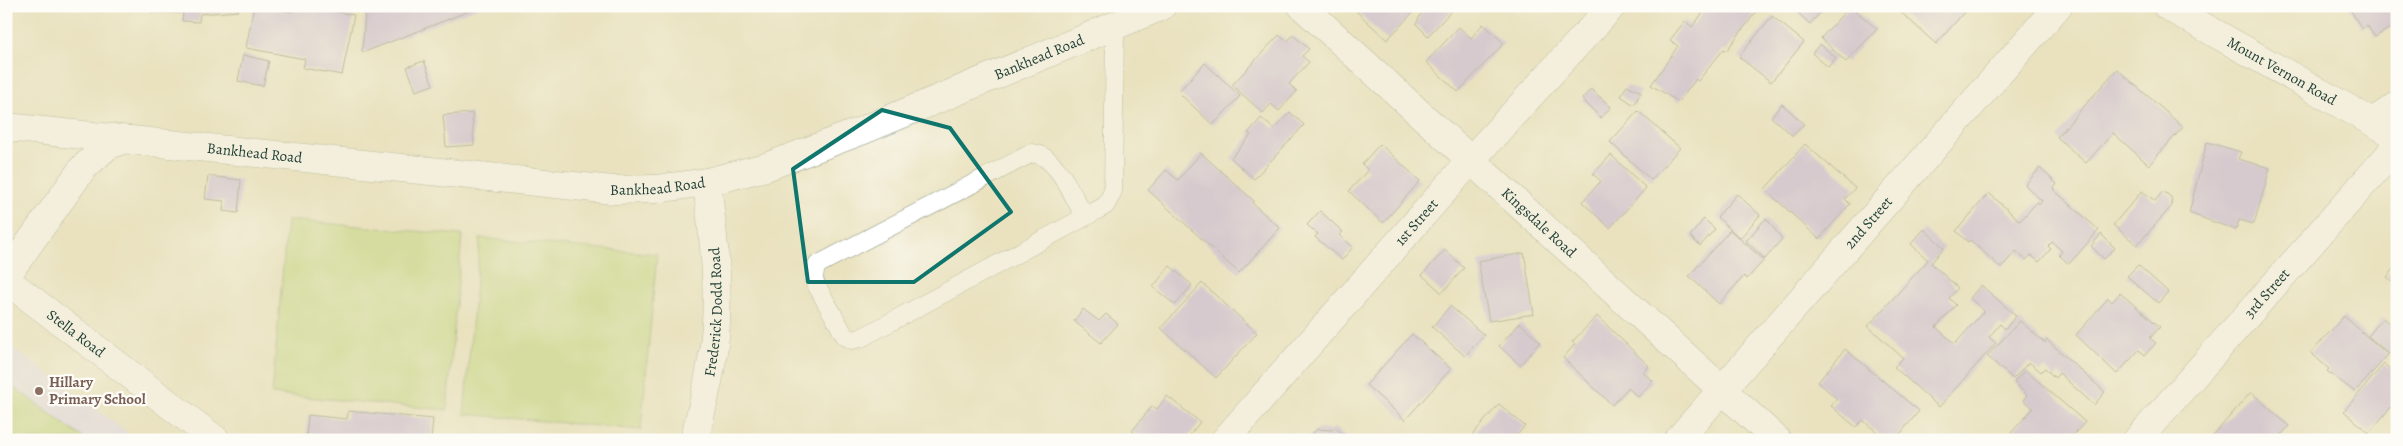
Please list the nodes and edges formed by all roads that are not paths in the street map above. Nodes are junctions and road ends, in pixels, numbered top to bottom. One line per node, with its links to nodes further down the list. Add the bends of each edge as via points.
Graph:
1 (1162, 6): 6 (street, Bankhead Road)
2 (1302, 6): 13 (street, Kingsdale Road)
3 (1612, 6): 13 (street, 1st Street)
4 (2058, 6): 18 (street, 2nd Street)
5 (2168, 6): 8 (street, Mount Vernon Road)
6 (1115, 26): 14 (street, Bankhead Road, via 861,131 766,167); 15 (lane, via 1113,191 1106,205)
7 (2397, 106): 8 (street)
8 (2374, 121): 10 (street, Mount Vernon Road)
9 (6, 127): 11 (street, Bankhead Road)
10 (2397, 136)
11 (122, 140): 14 (street, Bankhead Road, via 612,190 656,189); 16 (street, via 107,146 83,168)
12 (2397, 146): 24 (street, 3rd Street)
13 (1471, 160): 18 (street, Kingsdale Road); 21 (street, 1st Street)
14 (707, 182): 20 (street, Frederick Dodd Road, via 714,251 716,324 705,398)
15 (1085, 217): 15 (lane, via 861,338 852,340 845,336 812,279 817,265 1032,154 1040,154 1054,164)
16 (6, 276)
17 (6, 280): 19 (street, Stella Road)
18 (1722, 390): 22 (street, 2nd Street); 23 (street, Kingsdale Road)
19 (205, 437)
20 (694, 440)
21 (1225, 440)
22 (1678, 440)
23 (1777, 440)
24 (2137, 440)

